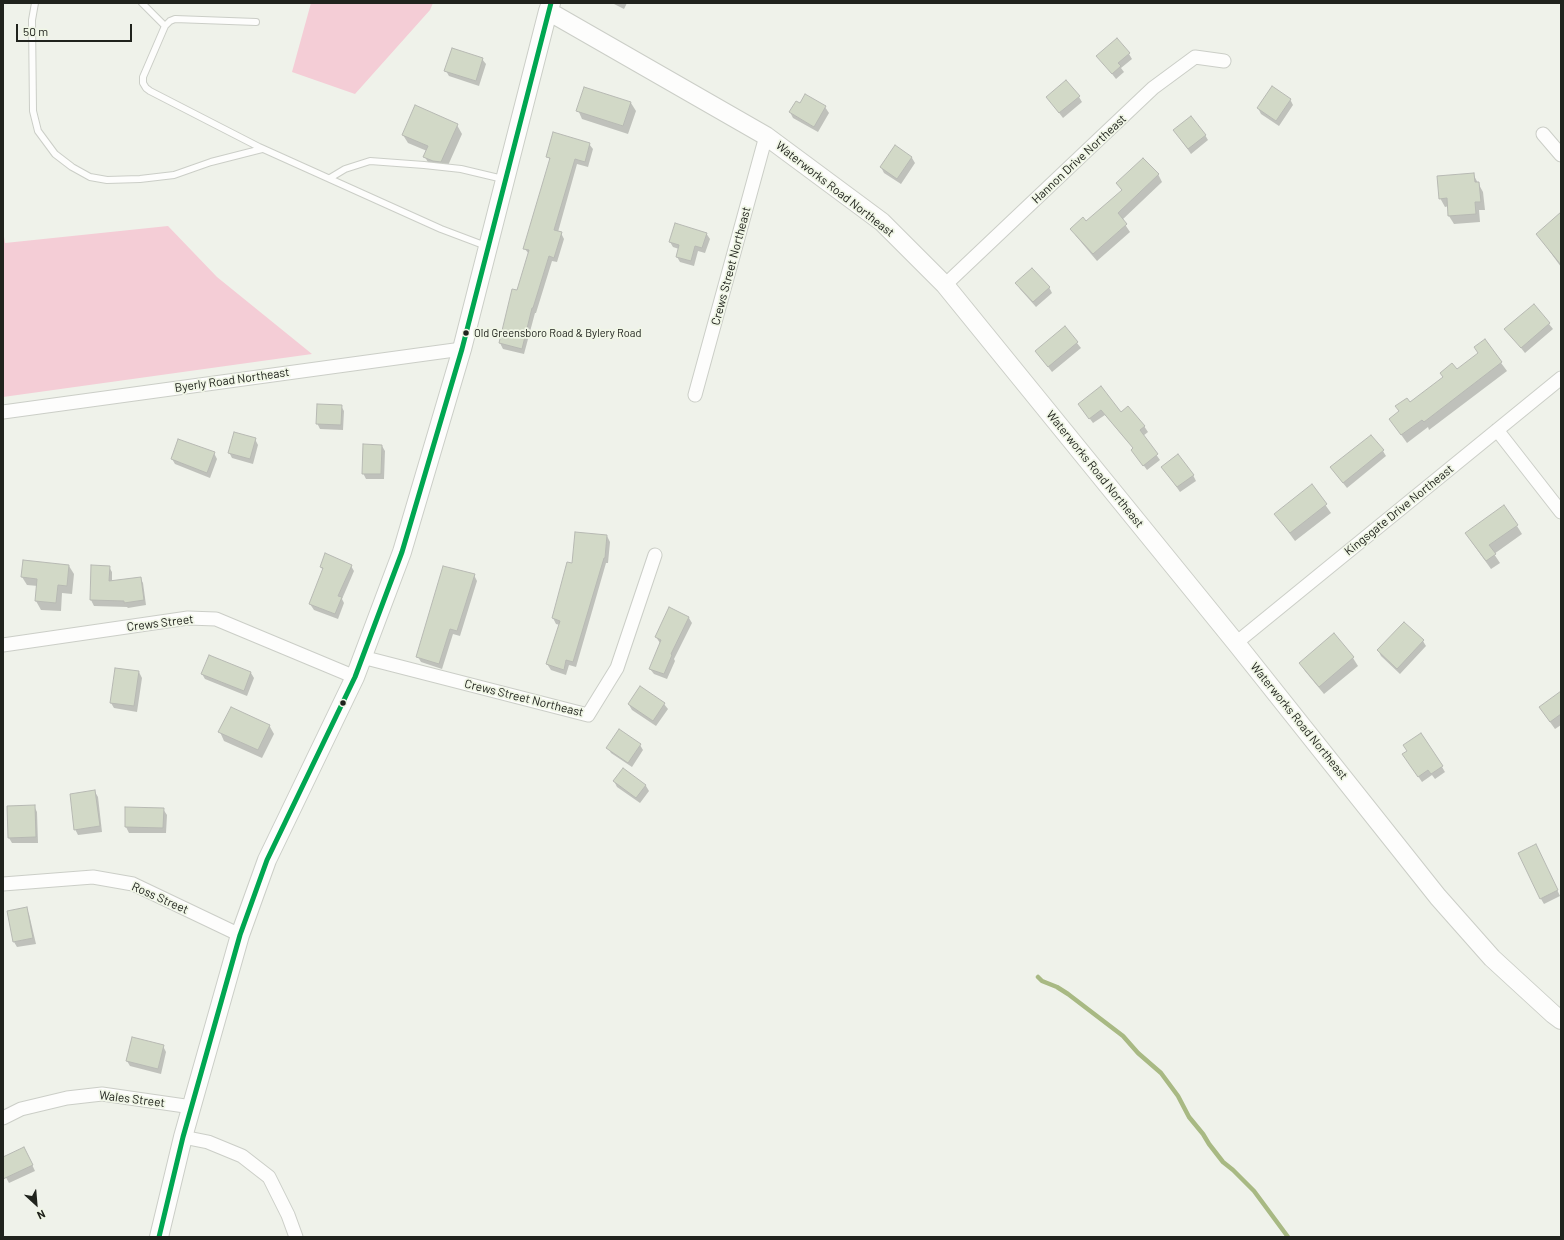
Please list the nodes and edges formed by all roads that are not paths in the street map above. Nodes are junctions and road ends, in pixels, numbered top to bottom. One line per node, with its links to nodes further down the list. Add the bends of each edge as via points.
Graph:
1 (35, 3): 9 (lane, via 32,20 33,111 38,131 55,154 72,168 90,177 107,180 140,179 174,175)
2 (142, 3): 5 (lane)
3 (549, 7): 8 (street, Waterworks Road Northeast); 12 (street)
4 (256, 22): 5 (lane, via 175,19)
5 (165, 26): 9 (lane, via 143,77 146,88)
6 (1224, 61): 14 (street, Hannon Drive Northeast, via 1195,58 1153,88)
7 (1543, 134): 10 (street)
8 (766, 136): 14 (street, Waterworks Road Northeast, via 882,222); 17 (street, Crews Street Northeast)
9 (262, 149): 11 (lane)
10 (1561, 155)
11 (330, 178): 12 (lane, via 345,169 370,161 461,169); 13 (lane, via 441,229)
12 (505, 180): 13 (street)
13 (488, 247): 15 (street)
14 (945, 285): 22 (street, Waterworks Road Northeast)
15 (462, 348): 18 (street, Byerly Road Northeast); 24 (street, via 402,552)
16 (1561, 378): 19 (street, Kingsgate Drive Northeast)
17 (695, 395)
18 (3, 412)
19 (1498, 430): 20 (street); 22 (street, Kingsgate Drive Northeast)
20 (1561, 512)
21 (655, 555): 24 (street, Crews Street Northeast, via 617,668 588,715)
22 (1236, 643): 28 (street, Waterworks Road Northeast, via 1438,897 1492,958)
23 (3, 645): 25 (street, Crews Street, via 188,618 216,619)
24 (362, 657): 25 (street)
25 (355, 676): 27 (street, via 266,860)
26 (3, 884): 27 (street, Ross Street, via 93,877 133,884)
27 (240, 935): 29 (street)
28 (1561, 1020)
29 (192, 1107): 30 (street, Wales Street, via 102,1094 67,1098 21,1110); 31 (street)
30 (3, 1118)
31 (183, 1137): 32 (street); 33 (street, via 208,1142 242,1156 268,1177 288,1215)
32 (159, 1237)
33 (296, 1237)

